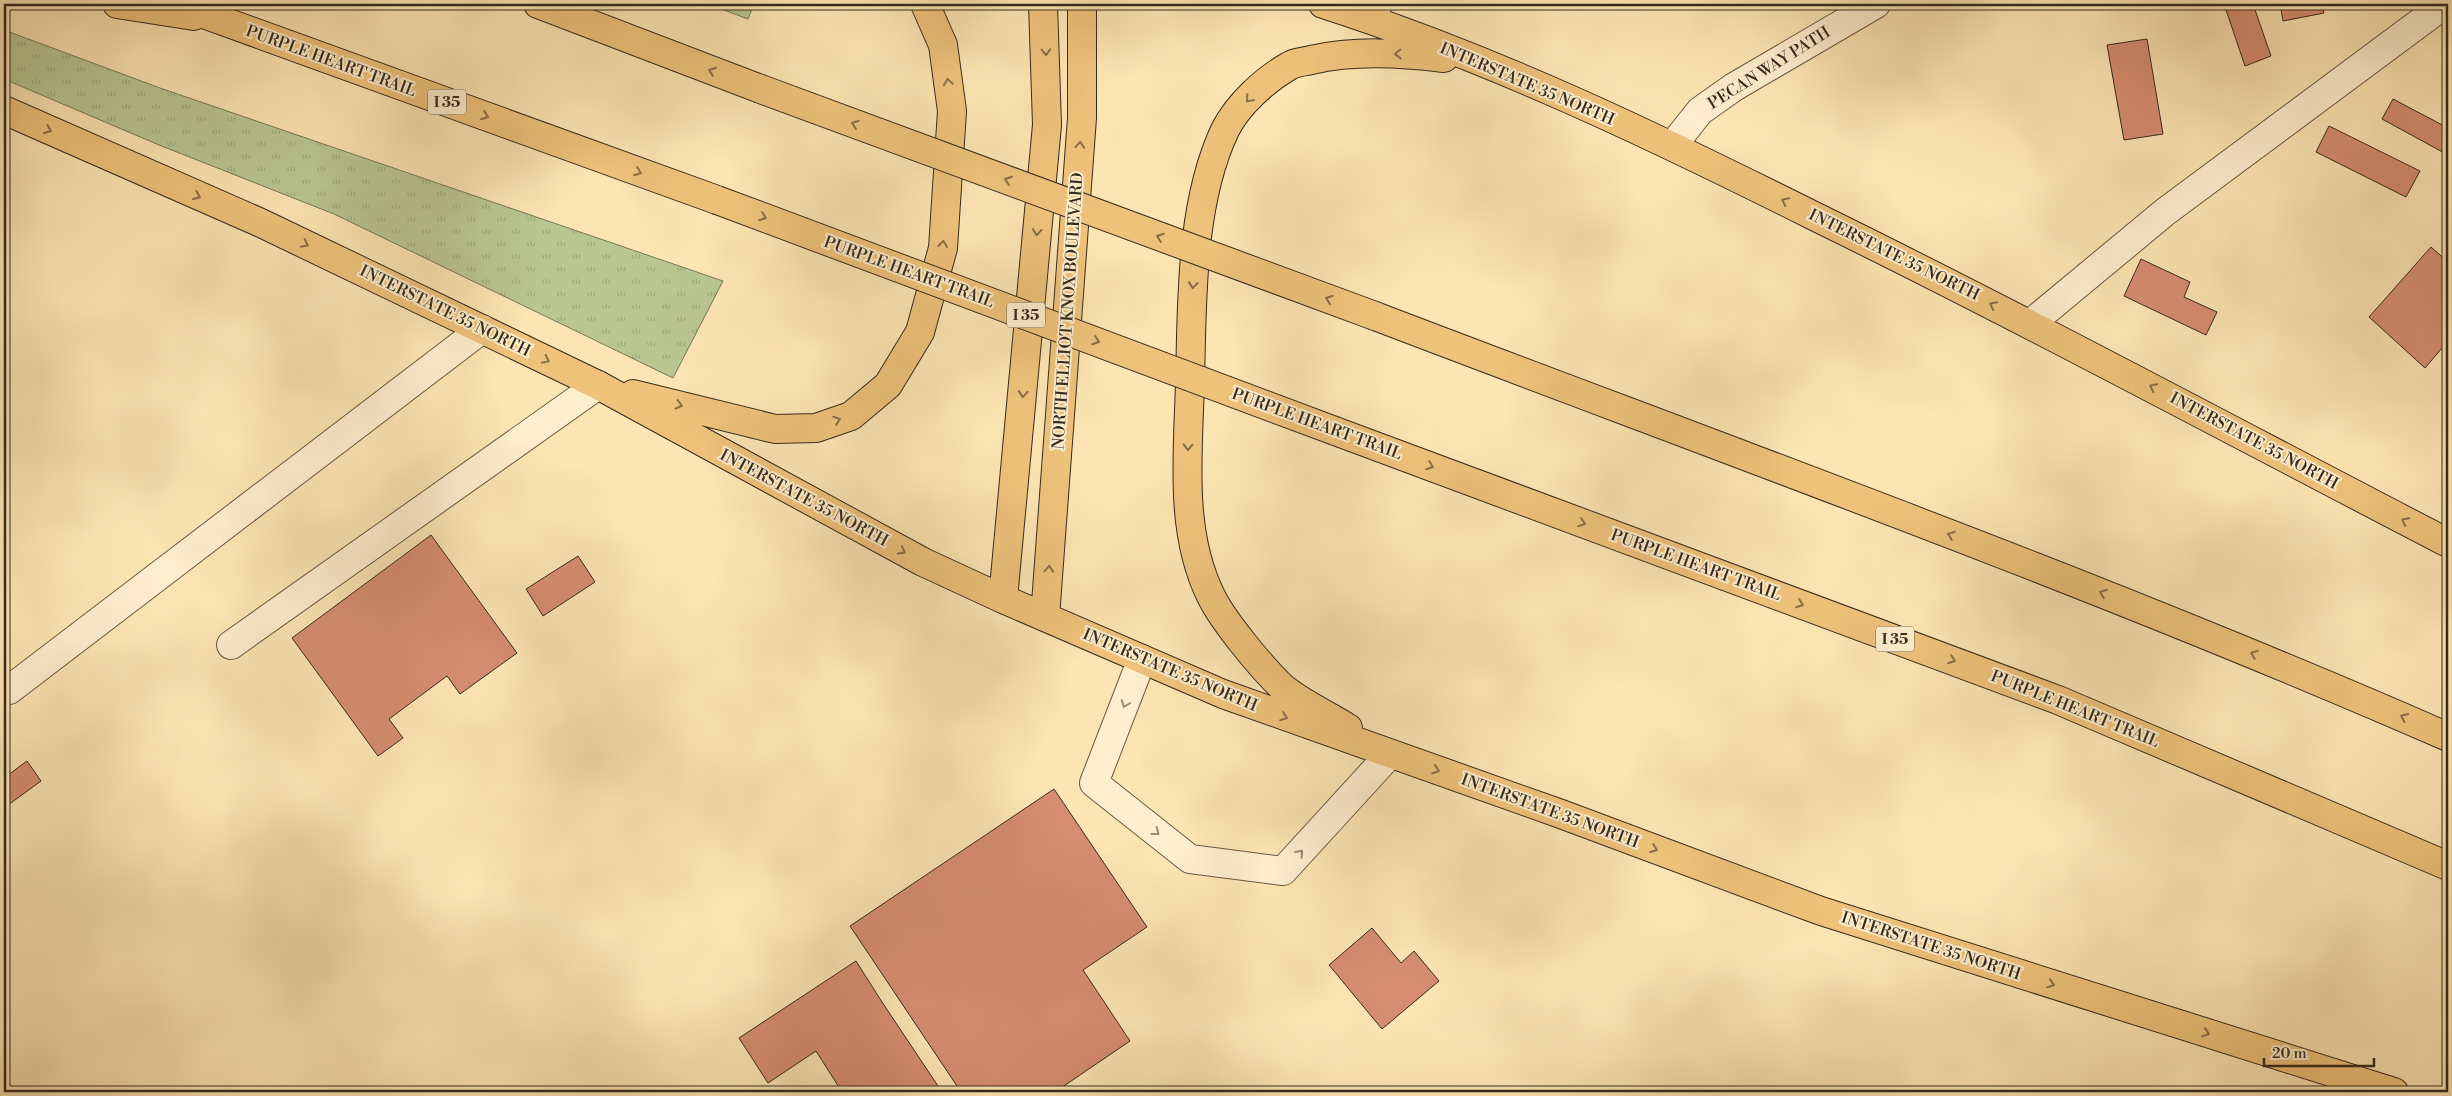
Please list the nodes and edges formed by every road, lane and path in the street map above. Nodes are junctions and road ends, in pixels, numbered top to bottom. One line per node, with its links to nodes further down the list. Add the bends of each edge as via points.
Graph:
1 (117, 4): 11 (main road)
2 (176, 4): 11 (main road, PURPLE HEART TRAIL / I 35)
3 (538, 4): 24 (main road, one-way to 3, bridge, via 2106,594)
4 (926, 4): 17 (main road, one-way to 4, via 775,429 816,428 851,416 888,385 920,332 943,248 952,111 943,45)
5 (1043, 4): 19 (main road, one-way to 19, via 1047,125)
6 (1082, 4): 20 (main road, NORTH ELLIOT KNOX BOULEVARD, one-way to 6, via 1082,118)
7 (1323, 4): 10 (main road, INTERSTATE 35 NORTH)
8 (1876, 4): 14 (street, PECAN WAY PATH, via 1734,87 1700,111)
9 (2445, 4): 15 (street, via 2165,212)
10 (1373, 11): 12 (main road, INTERSTATE 35 NORTH)
11 (217, 19): 26 (main road, PURPLE HEART TRAIL / I 35, one-way to 26, bridge, via 717,200 2058,700)
12 (1481, 62): 14 (main road, INTERSTATE 35 NORTH); 25 (main road, one-way to 25, via 1406,54 1336,55 1291,65 1250,96 1226,129 1210,176 1199,225 1192,292 1188,456 1189,509 1196,555 1212,597 1246,646 1282,687)
13 (4, 110): 16 (main road, INTERSTATE 35 NORTH, one-way to 16, via 261,223)
14 (1673, 146): 15 (main road, INTERSTATE 35 NORTH, one-way to 14)
15 (2030, 324): 18 (main road, INTERSTATE 35 NORTH, one-way to 15)
16 (482, 329): 17 (main road, INTERSTATE 35 NORTH, one-way to 17); 23 (street)
17 (598, 385): 19 (main road, INTERSTATE 35 NORTH, one-way to 19, via 923,562); 21 (street)
18 (2448, 543)
19 (1003, 599): 20 (main road, INTERSTATE 35 NORTH)
20 (1046, 617): 22 (main road, INTERSTATE 35 NORTH)
21 (230, 645)
22 (1142, 659): 25 (main road, INTERSTATE 35 NORTH, one-way to 25, via 1223,694); 25 (street, one-way to 25, via 1094,783 1190,859 1284,871)
23 (4, 691)
24 (2448, 737)
25 (1390, 754): 27 (main road, INTERSTATE 35 NORTH, one-way to 27, via 1821,911)
26 (2448, 866)
27 (2385, 1091)

